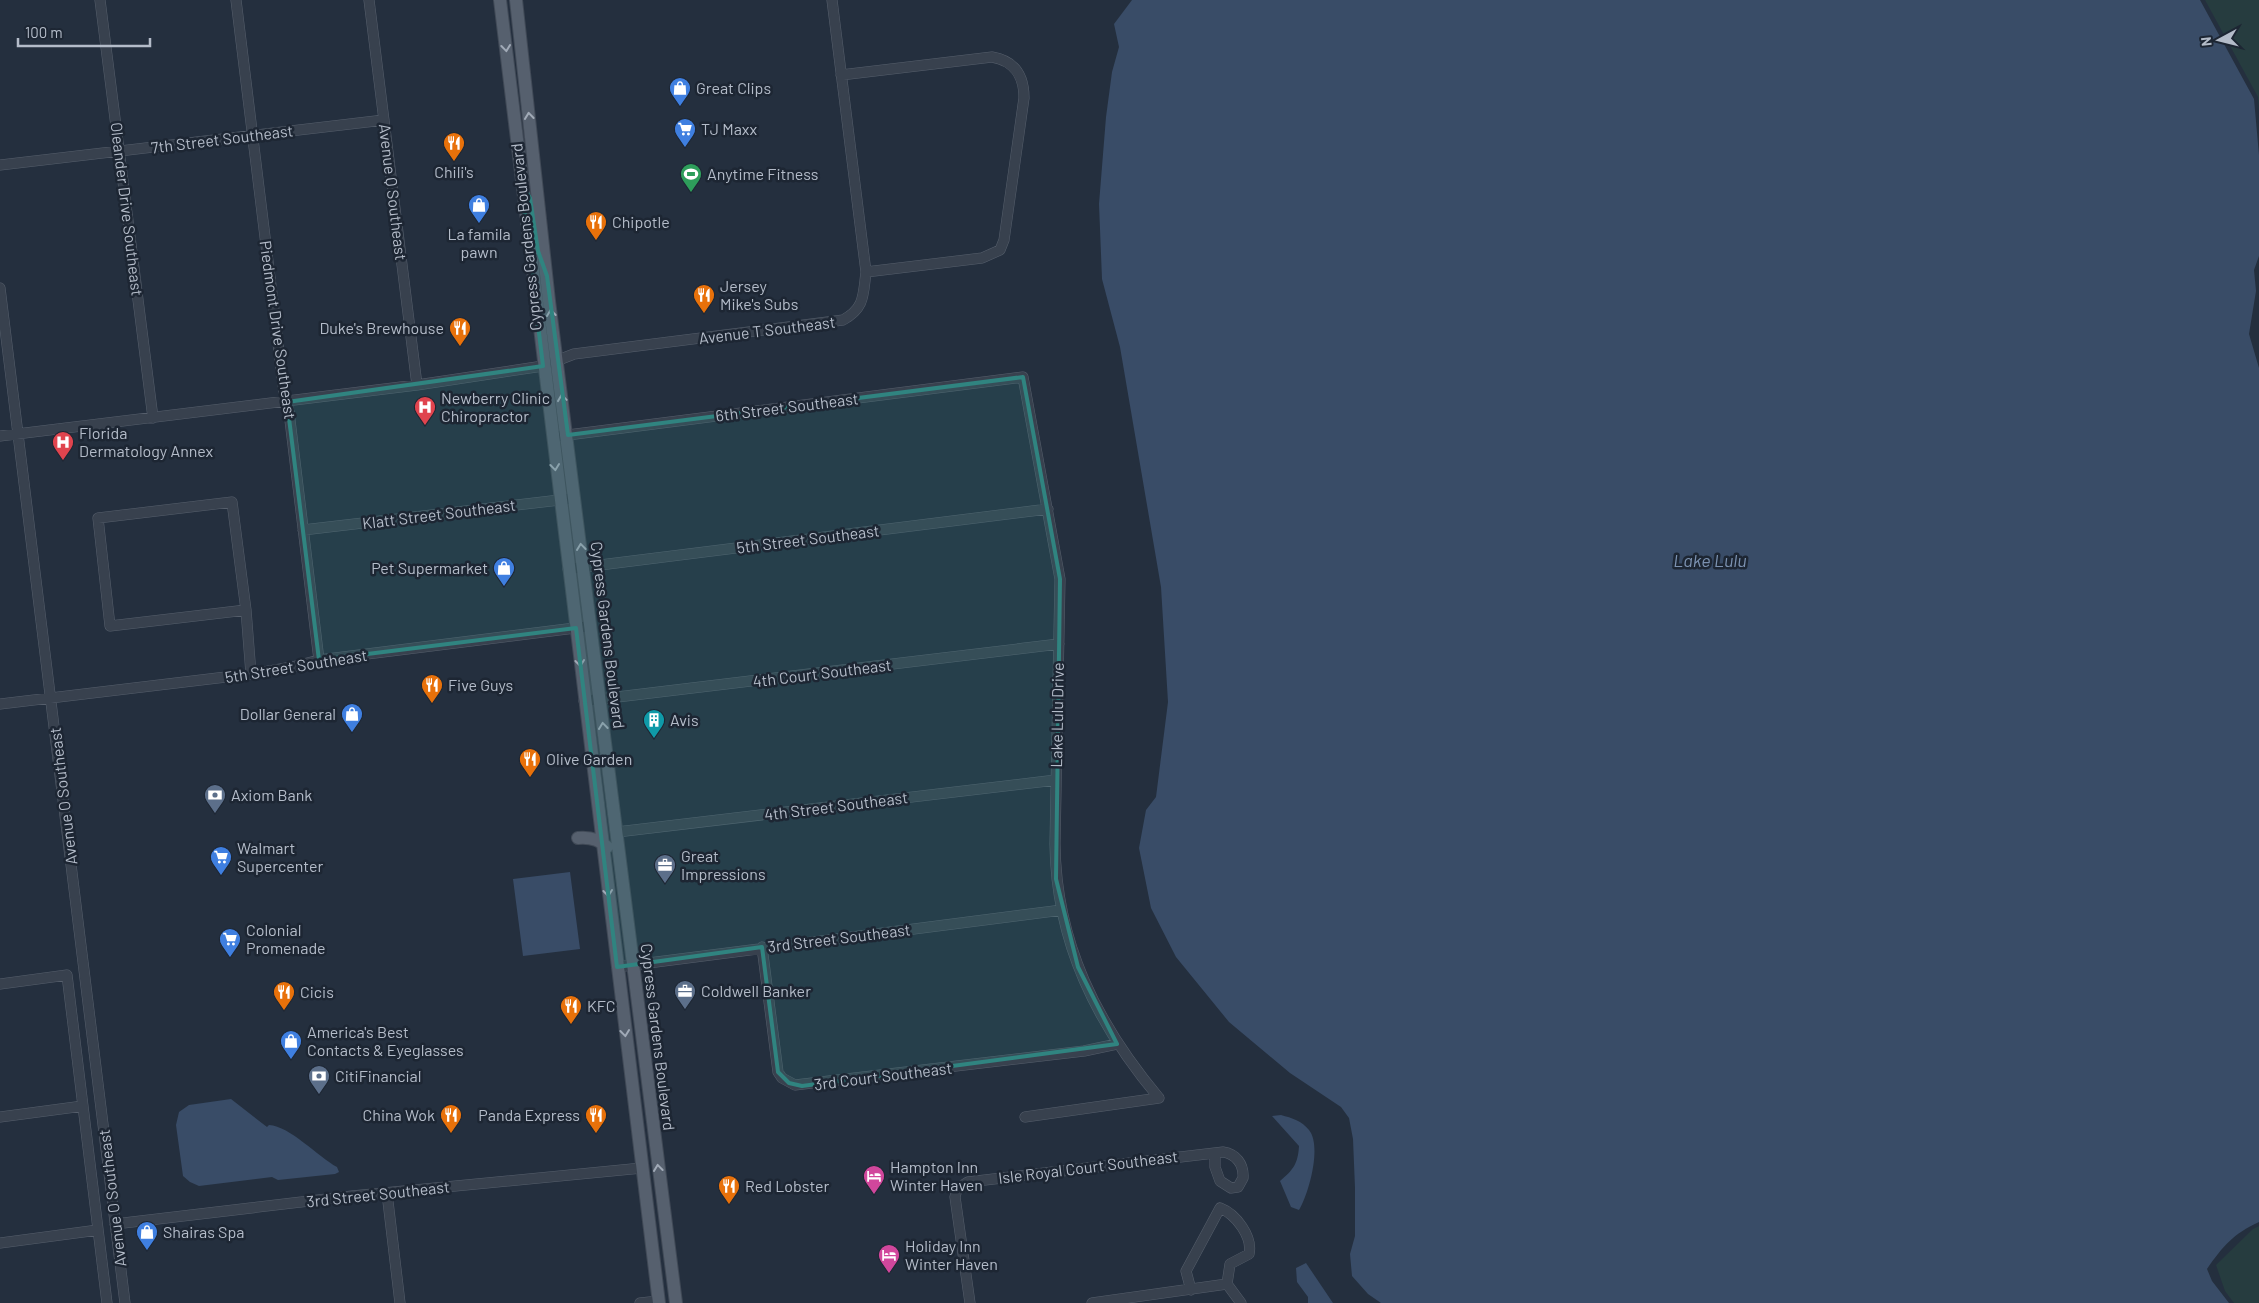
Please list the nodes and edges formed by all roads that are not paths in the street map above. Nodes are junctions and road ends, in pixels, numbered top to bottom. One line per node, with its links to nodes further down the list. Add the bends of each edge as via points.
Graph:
1 (100, 0): 11 (street, Oleander Drive Southeast)
2 (236, 0): 10 (street, Piedmont Drive Southeast)
3 (369, 0): 9 (street, Avenue Q Southeast)
4 (500, 0): 8 (main road, Cypress Gardens Boulevard, one-way to 8)
5 (516, 0): 12 (main road, Cypress Gardens Boulevard, one-way to 5)
6 (832, 0): 7 (street, Avenue T Southeast)
7 (841, 75): 15 (street, Avenue T Southeast); 15 (street, via 992,57 1007,60 1013,65 1024,84 1013,182 1000,250 982,258)
8 (514, 118): 12 (main road, via 528,160); 14 (main road, Cypress Gardens Boulevard)
9 (384, 120): 10 (street, 7th Street Southeast); 21 (street, Avenue Q Southeast)
10 (252, 135): 11 (street, 7th Street Southeast); 22 (street, Piedmont Drive Southeast)
11 (119, 150): 13 (street, 7th Street Southeast); 23 (street, Oleander Drive Southeast)
12 (534, 163): 16 (main road, Cypress Gardens Boulevard)
13 (0, 164)
14 (521, 183): 16 (main road, via 530,198 538,251); 19 (main road, Cypress Gardens Boulevard)
15 (866, 272): 18 (street, Avenue T Southeast, via 862,302 856,311 836,322 574,354)
16 (547, 276): 18 (main road, Cypress Gardens Boulevard, one-way to 16)
17 (0, 288): 24 (street, Avenue O Southeast)
18 (557, 361): 19 (street, Avenue T Southeast); 25 (main road, Cypress Gardens Boulevard, one-way to 18)
19 (543, 366): 21 (street); 27 (main road, Cypress Gardens Boulevard)
20 (1023, 376): 25 (street, 6th Street Southeast); 30 (street, Lake Lulu Drive)
21 (416, 385): 22 (street)
22 (287, 402): 23 (street); 31 (street, Piedmont Drive Southeast)
23 (153, 418): 24 (street)
24 (19, 434): 26 (street); 40 (street, Avenue O Southeast)
25 (568, 435): 27 (street, 6th Street Southeast); 28 (main road, Cypress Gardens Boulevard)
26 (0, 436)
27 (552, 437): 29 (main road, Cypress Gardens Boulevard, one-way to 29)
28 (575, 498): 29 (street, Klatt Street Southeast); 32 (main road, Cypress Gardens Boulevard, one-way to 28)
29 (560, 500): 31 (street, Klatt Street Southeast); 33 (main road, Cypress Gardens Boulevard)
30 (1048, 509): 32 (street, 5th Street Southeast); 37 (street, Lake Lulu Drive, via 1060,579)
31 (303, 530): 38 (street, Piedmont Drive Southeast)
32 (583, 567): 33 (street, 5th Street Southeast); 35 (main road, Cypress Gardens Boulevard)
33 (568, 569): 36 (main road, Cypress Gardens Boulevard)
34 (246, 610): 34 (street, via 232,502 98,518 110,626); 39 (street)
35 (591, 626): 36 (street, 5th Street Southeast); 41 (main road, Cypress Gardens Boulevard)
36 (576, 628): 38 (street, 5th Street Southeast); 42 (main road, Cypress Gardens Boulevard, one-way to 42)
37 (1059, 644): 41 (street, 4th Court Southeast); 45 (street, Lake Lulu Drive)
38 (319, 660): 39 (street, 5th Street Southeast)
39 (251, 674): 40 (street, 5th Street Southeast)
40 (51, 698): 43 (street, 5th Street Southeast); 62 (street, Avenue O Southeast)
41 (600, 699): 42 (street, 4th Court Southeast); 46 (main road, Cypress Gardens Boulevard, one-way to 41)
42 (584, 701): 44 (main road, Cypress Gardens Boulevard)
43 (0, 704)
44 (594, 780): 46 (main road); 48 (main road, Cypress Gardens Boulevard)
45 (1056, 780): 46 (street, 4th Street Southeast); 50 (street, Lake Lulu Drive, via 1055,870)
46 (617, 832): 49 (main road, Cypress Gardens Boulevard)
47 (578, 838): 48 (main road, via 588,837)
48 (602, 842): 49 (main road, via 610,850); 53 (main road, Cypress Gardens Boulevard, one-way to 53)
49 (625, 896): 52 (main road, Cypress Gardens Boulevard)
50 (1062, 910): 51 (street, 3rd Street Southeast); 55 (street, Lake Lulu Drive, via 1078,967 1098,1013)
51 (762, 948): 52 (street, 3rd Street Southeast); 55 (street, 3rd Court Southeast, via 778,1072 795,1086 1084,1051)
52 (633, 965): 53 (street, 3rd Street Southeast); 65 (main road, Cypress Gardens Boulevard, one-way to 52)
53 (617, 967): 60 (main road, Cypress Gardens Boulevard, one-way to 60)
54 (0, 984): 56 (street, via 67,975)
55 (1117, 1044): 58 (street, via 1159,1098)
56 (84, 1106): 57 (street); 63 (street)
57 (0, 1117)
58 (1024, 1117)
59 (1215, 1153): 76 (street, Isle Royal Court Southeast, via 962,1185 955,1196)
60 (642, 1168): 61 (street, 3rd Street Southeast); 64 (main road, Cypress Gardens Boulevard); 65 (main road, via 650,1182)
61 (387, 1193): 62 (street, 3rd Street Southeast); 74 (street)
62 (115, 1224): 73 (street, Avenue O Southeast)
63 (98, 1230): 66 (street); 72 (street)
64 (651, 1236): 69 (main road, via 657,1245 665,1289); 71 (main road, Cypress Gardens Boulevard)
65 (668, 1237): 69 (main road, Cypress Gardens Boulevard)
66 (0, 1242)
67 (1228, 1284): 68 (street); 68 (street, via 1230,1264 1249,1254 1251,1246 1239,1223 1228,1211 1220,1208 1186,1272); 78 (street)
68 (1191, 1290): 70 (street)
69 (675, 1298)
70 (1154, 1299): 77 (street)
71 (659, 1302): 75 (street)
72 (107, 1303)
73 (125, 1303)
74 (400, 1303)
75 (640, 1303)
76 (970, 1303)
77 (1092, 1303)
78 (1241, 1303)

